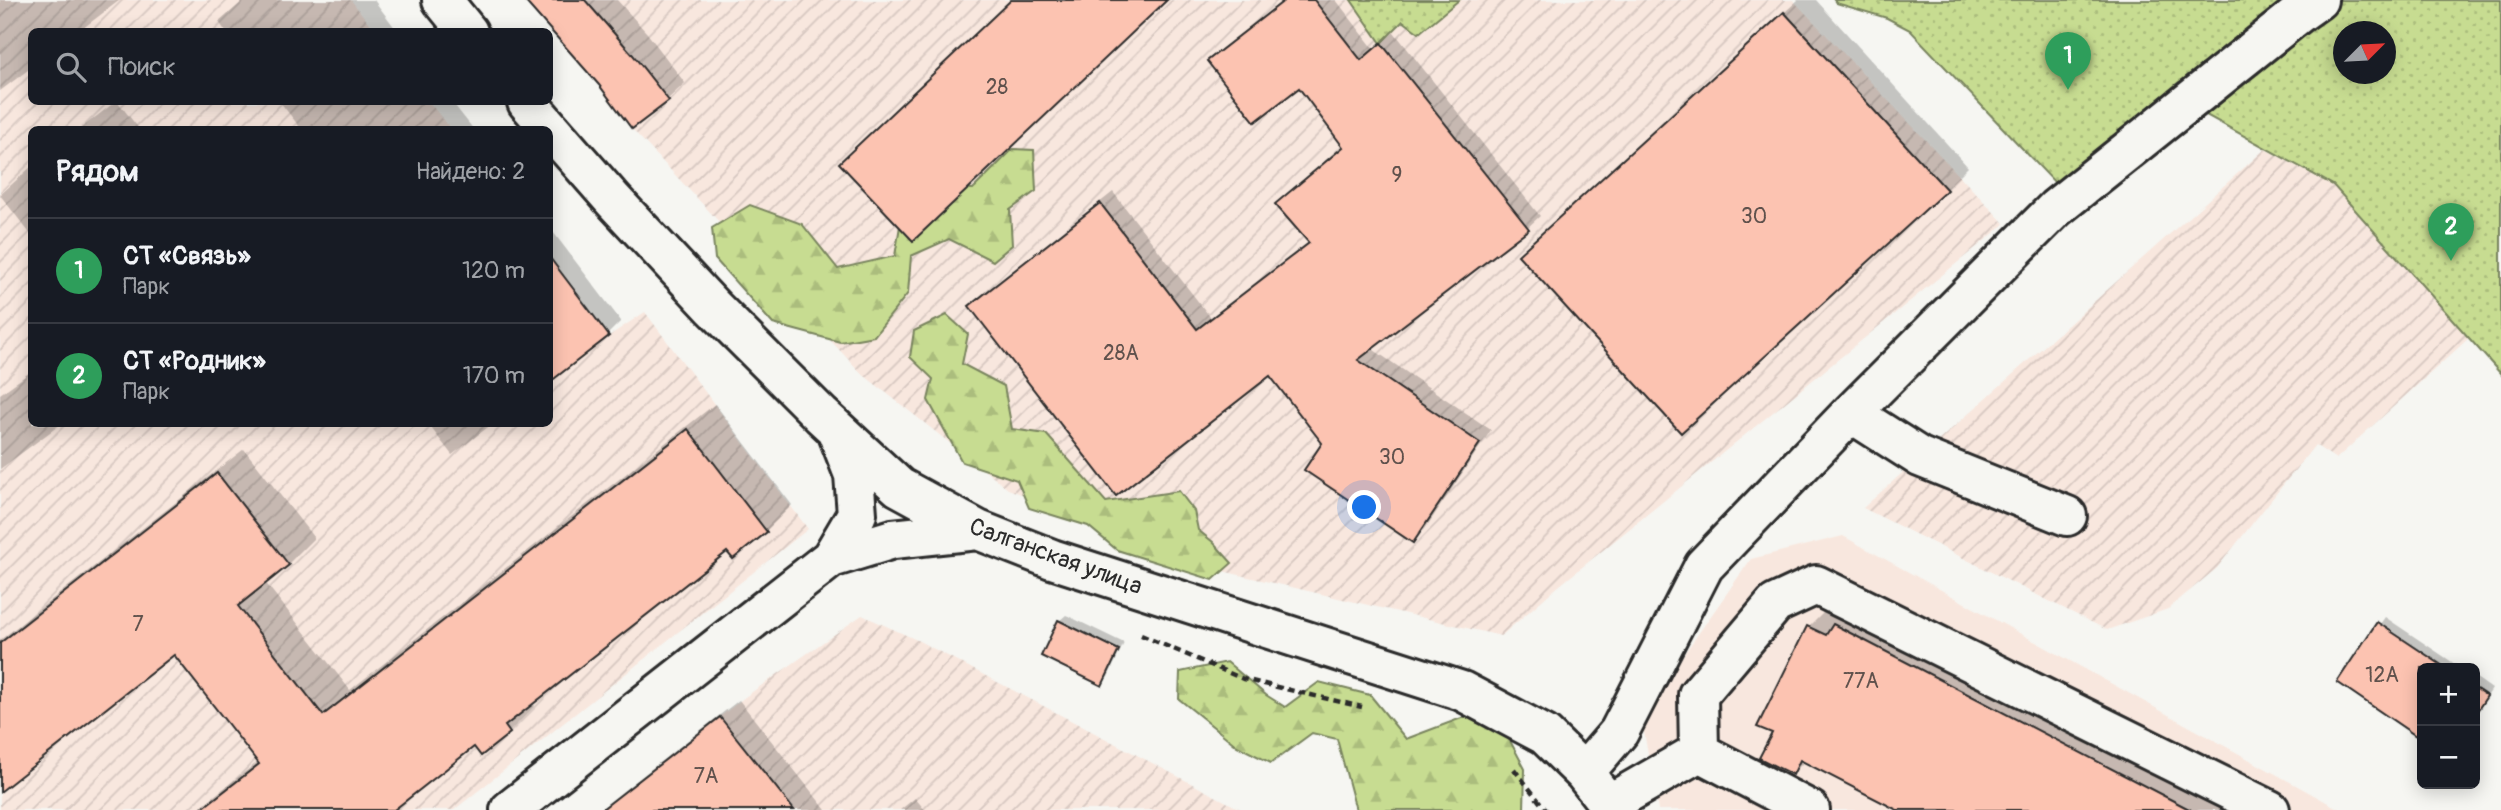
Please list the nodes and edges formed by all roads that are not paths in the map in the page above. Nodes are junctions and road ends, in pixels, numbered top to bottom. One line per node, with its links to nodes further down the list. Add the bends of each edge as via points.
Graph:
1 (442, 0): 3 (street)
2 (2318, 0): 7 (street, via 2056,208)
3 (465, 28)
4 (530, 105): 5 (street, Салганская улица)
5 (548, 126)
6 (553, 132): 8 (street, Салганская улица, via 713,307)
7 (1851, 413): 9 (street, via 1920,457); 13 (street, via 1704,566 1619,732)
8 (835, 429): 10 (street, Салганская улица, via 899,487); 11 (street, via 854,475 857,514)
9 (2067, 516)
10 (978, 530): 11 (street, via 893,539); 13 (street, Салганская улица, via 1052,559 1462,691 1545,735)
11 (831, 558): 15 (street)
12 (1699, 752): 14 (street); 16 (street); 17 (street, via 1698,695 1774,604 1816,585)
13 (1584, 773): 14 (street, Салганская улица)
14 (1611, 807)
15 (510, 810)
16 (1810, 810)
17 (2270, 810)

